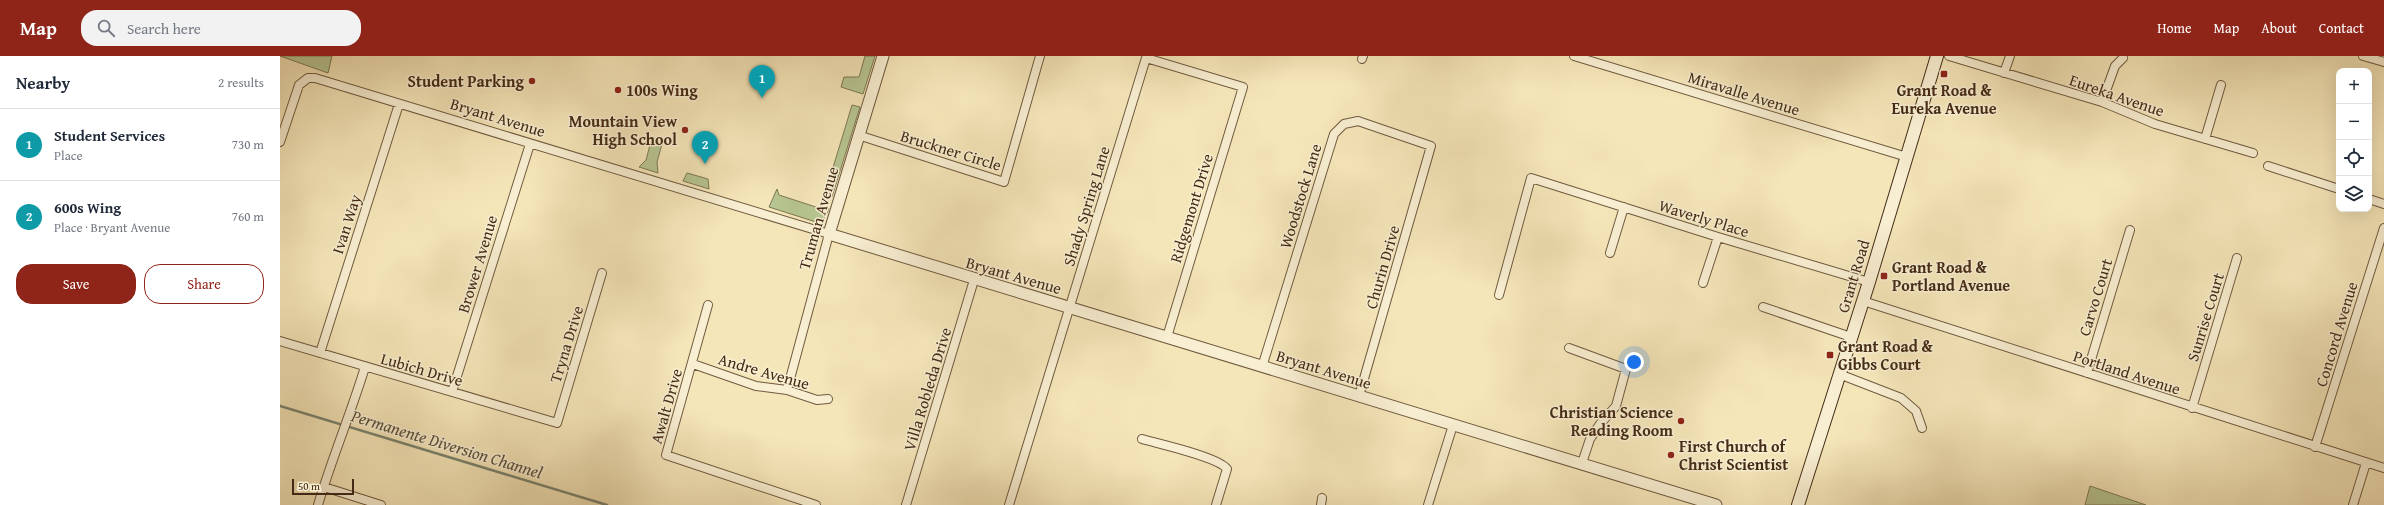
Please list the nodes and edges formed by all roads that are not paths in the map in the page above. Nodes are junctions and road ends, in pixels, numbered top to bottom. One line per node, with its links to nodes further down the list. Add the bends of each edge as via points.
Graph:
1 (883, 56): 15 (street, Truman Avenue)
2 (1040, 56): 15 (street, Bruckner Circle, via 1004,182)
3 (1574, 56): 21 (street, Miravalle Avenue)
4 (1937, 56): 21 (main road, Grant Road)
5 (1950, 56): 10 (street, Eureka Avenue)
6 (2010, 56): 10 (street)
7 (2362, 56): 9 (street)
8 (2123, 58): 13 (street, via 2115,66)
9 (2384, 62)
10 (2004, 73): 13 (street, Eureka Avenue)
11 (2221, 85): 16 (street)
12 (1243, 87): 41 (street, Shady Spring Lane, via 1146,58); 42 (street, Ridgemont Drive)
13 (2102, 102): 16 (street, Eureka Avenue, via 2156,124)
14 (399, 104): 17 (street, Bryant Avenue, via 315,78 303,81 296,92); 18 (street, Bryant Avenue); 46 (street, Ivan Way)
15 (858, 135): 29 (street, Truman Avenue)
16 (2205, 139): 20 (street, Eureka Avenue)
17 (280, 142)
18 (530, 144): 29 (street, Bryant Avenue); 53 (street, Brower Avenue)
19 (1431, 146): 48 (street, Woodstock Lane, via 1358,121 1344,124 1334,134); 54 (street, Churin Drive)
20 (2252, 153)
21 (1907, 157): 35 (main road, Grant Road)
22 (2268, 166): 23 (street)
23 (2336, 188)
24 (2372, 200): 25 (street)
25 (2384, 204)
26 (1624, 207): 30 (street, Waverly Place); 31 (street); 37 (street, Waverly Place, via 1531,178)
27 (2384, 228): 61 (street, Concord Avenue)
28 (2130, 230): 51 (street, Carvo Court)
29 (829, 234): 34 (street, Bryant Avenue); 52 (street, Truman Avenue)
30 (1718, 238): 35 (street, Waverly Place); 36 (street)
31 (1610, 253)
32 (2237, 258): 56 (street, Sunrise Court)
33 (602, 274): 57 (street, Tryna Drive)
34 (974, 280): 41 (street, Bryant Avenue); 69 (street, Villa Robleda Drive)
35 (1869, 282): 38 (main road, Grant Road)
36 (1703, 283)
37 (1499, 295)
38 (1863, 301): 43 (main road, Grant Road); 51 (street, Portland Avenue)
39 (708, 305): 47 (street, Awalt Drive)
40 (1763, 307): 43 (street)
41 (1070, 308): 42 (street, Bryant Avenue); 70 (street, Shady Spring Lane)
42 (1166, 337): 48 (street, Bryant Avenue)
43 (1851, 337): 50 (main road, Grant Road)
44 (280, 341): 46 (street, Lubich Drive)
45 (1569, 348): 62 (street, via 1626,369 1616,406 1590,439)
46 (320, 353): 49 (street, Lubich Drive)
47 (692, 364): 52 (street, Andre Avenue, via 756,386); 68 (street, Awalt Drive, via 666,454)
48 (1262, 366): 54 (street, Bryant Avenue)
49 (365, 367): 53 (street, Lubich Drive); 65 (street)
50 (1839, 374): 59 (street, via 1901,398 1916,411); 74 (main road, Grant Road)
51 (2086, 374): 56 (street, Portland Avenue)
52 (787, 390): 55 (street, Andre Avenue, via 817,400)
53 (452, 392): 57 (street, Lubich Drive)
54 (1359, 396): 58 (street, Bryant Avenue)
55 (828, 399)
56 (2192, 408): 61 (street, Portland Avenue)
57 (556, 423)
58 (1453, 425): 62 (street, Bryant Avenue); 72 (street)
59 (1922, 428)
60 (1142, 439): 71 (street, via 1213,459 1225,465 1226,475)
61 (2315, 447): 63 (street, Portland Avenue)
62 (1582, 463): 73 (street, Bryant Avenue)
63 (2366, 463): 64 (street, Portland Avenue); 75 (street)
64 (2384, 468)
65 (324, 487): 66 (street); 67 (street)
66 (318, 505)
67 (382, 505)
68 (816, 505)
69 (906, 505)
70 (1009, 505)
71 (1216, 505)
72 (1428, 505)
73 (1716, 505)
74 (1798, 505)
75 (2353, 505)

